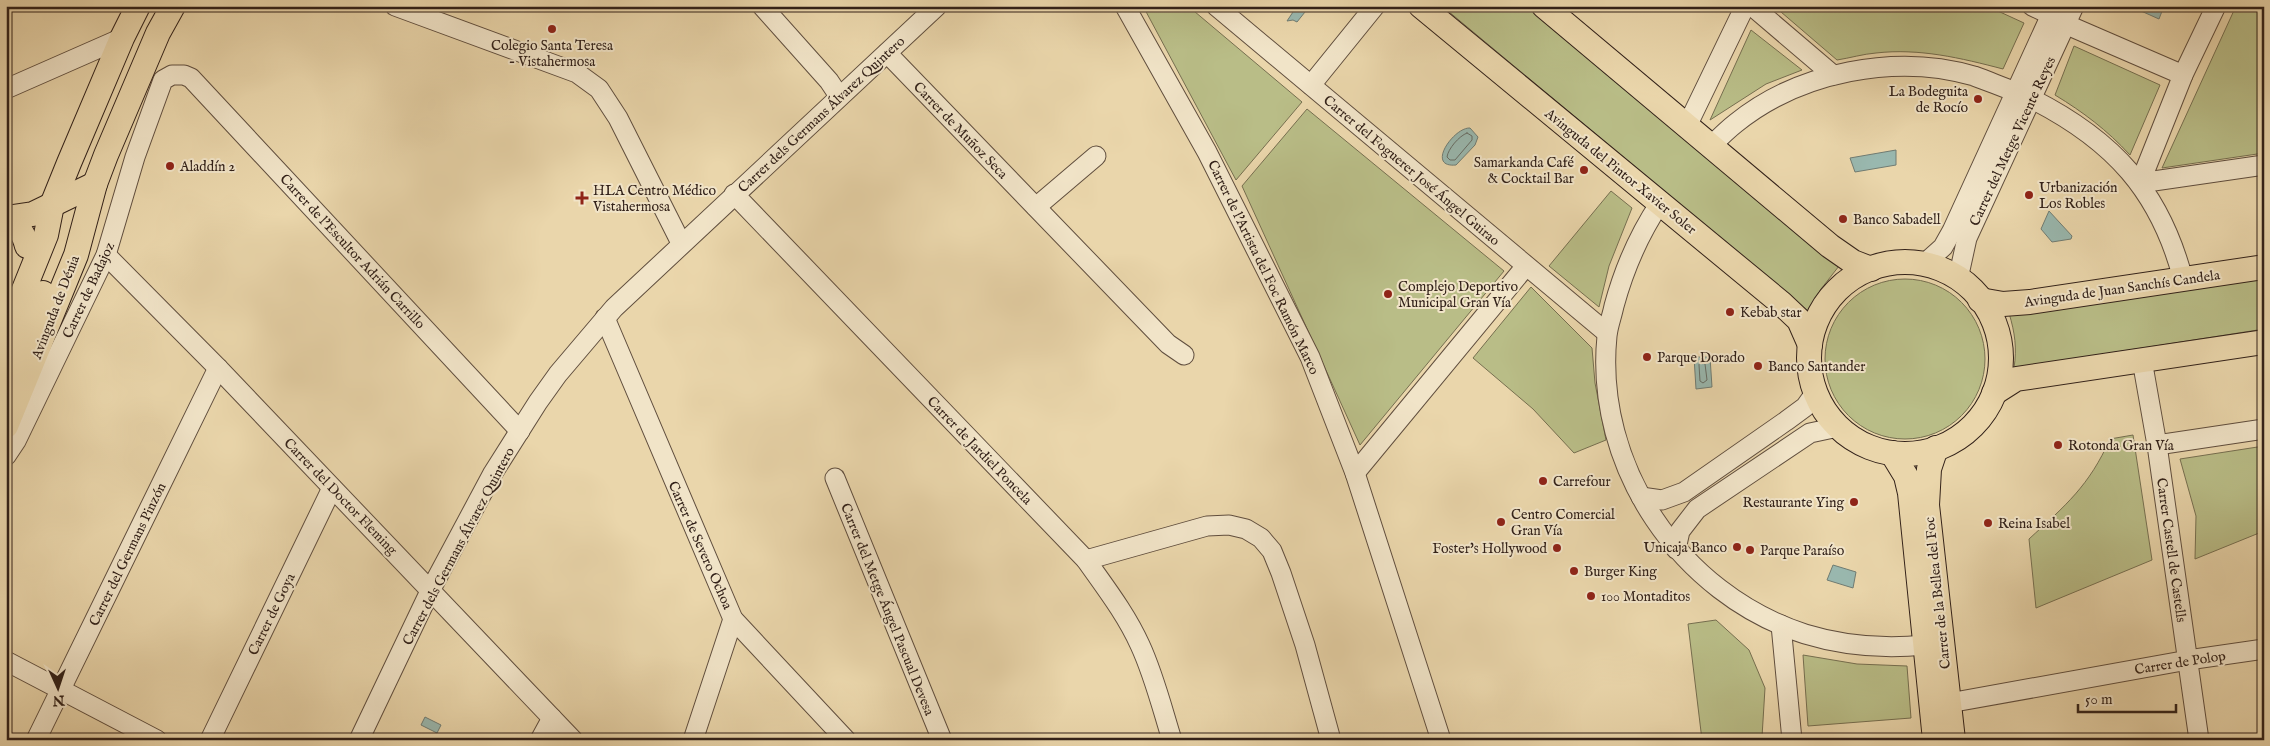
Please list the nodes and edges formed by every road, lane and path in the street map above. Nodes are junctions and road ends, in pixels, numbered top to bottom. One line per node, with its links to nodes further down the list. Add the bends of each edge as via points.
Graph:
1 (138, 6): 17 (main road)
2 (173, 6): 34 (main road, Avinguda de Dénia, via 158,33)
3 (395, 6): 42 (street, via 577,72 599,89 618,118)
4 (762, 6): 26 (street)
5 (937, 6): 19 (street, Carrer dels Germans Álvarez Quintero)
6 (1125, 6): 72 (street, Carrer de l'Artista del Foc Ramón Marco, via 1208,152 1310,357)
7 (1216, 6): 24 (street, Carrer del Foguerer José Ángel Guirao)
8 (1375, 6): 24 (street)
9 (1421, 6): 36 (main road, Avinguda del Pintor Xavier Soler)
10 (1544, 6): 28 (main road)
11 (1745, 6): 28 (street)
12 (1752, 6): 21 (street)
13 (2032, 6): 16 (street)
14 (2074, 6): 16 (street, Carrer del Metge Vicente Reyes)
15 (2216, 6): 22 (street)
16 (2057, 15): 22 (street); 27 (street, Carrer del Metge Vicente Reyes)
17 (122, 38): 18 (street); 23 (main road)
18 (88, 52): 23 (street, via 98,60); 25 (street)
19 (886, 53): 26 (street, Carrer dels Germans Álvarez Quintero); 38 (street, Carrer de Muñoz Seca)
20 (184, 75): 44 (street, Carrer de Badajoz, via 172,75 164,80 154,101); 67 (street, Carrer de l'Escultor Adrián Carrillo, via 191,78)
21 (1833, 75): 27 (street, via 1879,67 1926,67 1972,76); 29 (street, via 1766,103 1736,122)
22 (2183, 75): 33 (street)
23 (106, 76): 31 (main road)
24 (1311, 85): 46 (street, Carrer del Foguerer José Ángel Guirao)
25 (6, 89)
26 (839, 96): 35 (street, Carrer dels Germans Álvarez Quintero)
27 (2024, 96): 33 (street, via 2092,134); 45 (street, Carrer del Metge Vicente Reyes, via 1944,248); 49 (street, Carrer del Metge Vicente Reyes, via 1968,238)
28 (1687, 126): 29 (main road)
29 (1710, 146): 48 (main road, via 1830,246 1853,262)
30 (1096, 156): 38 (street)
31 (69, 162): 37 (main road); 39 (main road, via 46,190 31,200)
32 (2264, 165): 33 (street)
33 (2140, 183): 50 (street, via 2158,213)
34 (95, 184): 37 (main road); 61 (main road, Avinguda de Dénia, via 62,250); 64 (main road, Avinguda de Dénia, via 76,255)
35 (734, 194): 42 (street, Carrer dels Germans Álvarez Quintero); 77 (street, Carrer de Jardiel Poncela)
36 (1660, 203): 54 (street, via 1627,263); 57 (main road, Avinguda del Pintor Xavier Soler, via 1799,320)
37 (52, 205): 40 (main road, via 33,214); 43 (main road); 55 (main road, via 46,235)
38 (1036, 207): 58 (street, Carrer de Muñoz Seca, via 1168,344)
39 (6, 209)
40 (6, 218)
41 (6, 222): 43 (main road, via 18,228)
42 (682, 243): 53 (street, Carrer dels Germans Álvarez Quintero)
43 (27, 246): 51 (main road)
44 (106, 255): 60 (street, Carrer del Doctor Fleming); 71 (street, Carrer de Badajoz)
45 (1923, 265): 48 (main road, via 1897,263); 49 (main road)
46 (1526, 266): 54 (street, Carrer del Foguerer José Ángel Guirao); 72 (street)
47 (2264, 267): 50 (main road, Avinguda de Juan Sanchís Candela)
48 (1871, 269): 57 (main road, via 1857,275 1824,306)
49 (1958, 279): 52 (main road)
50 (2183, 279): 52 (main road, Avinguda de Juan Sanchís Candela, via 2030,302 2003,304)
51 (6, 294)
52 (1980, 300): 62 (main road, via 1995,325 1998,339 2000,366)
53 (605, 318): 67 (street, Carrer dels Germans Álvarez Quintero, via 558,374); 79 (street, Carrer de Severo Ochoa)
54 (1607, 333): 75 (street, via 1606,392 1610,416 1617,444)
55 (6, 334)
56 (2264, 342): 59 (main road)
57 (1810, 345): 63 (main road, via 1809,361)
58 (1184, 355)
59 (2142, 360): 62 (main road, via 2016,380); 68 (street, Carrer Castell de Castells)
60 (218, 368): 74 (street, Carrer del Doctor Fleming); 85 (street, Carrer del Germans Pinzón)
61 (6, 382)
62 (1994, 392): 69 (main road, via 1987,408 1971,426 1951,442)
63 (1815, 393): 65 (main road, via 1828,417); 75 (street, via 1805,407 1786,422 1684,492 1662,500)
64 (6, 426)
65 (1838, 427): 70 (main road, via 1863,444); 76 (street, via 1810,434 1697,509 1680,531)
66 (2264, 429): 68 (street)
67 (520, 431): 78 (street, Carrer dels Germans Álvarez Quintero, via 493,473)
68 (2156, 445): 83 (street, Carrer Castell de Castells)
69 (1936, 448): 70 (main road); 86 (main road, Carrer de la Bellea del Foc, via 1929,469 1927,505)
70 (1892, 453): 81 (main road, Carrer de la Bellea del Foc, via 1906,476 1910,493)
71 (6, 456)
72 (1355, 473): 99 (street, Carrer de l'Artista del Foc Ramón Marco)
73 (835, 478): 96 (street, Carrer del Metge Ángel Pascual Devesa)
74 (332, 488): 78 (street, Carrer del Doctor Fleming); 90 (street, Carrer de Goya)
75 (1641, 497): 76 (street)
76 (1676, 549): 80 (street, via 1724,593)
77 (1086, 560): 97 (street, Carrer de Jardiel Poncela, via 1140,644 1152,671); 98 (street, via 1207,526 1229,524 1261,538 1272,551 1306,645)
78 (431, 589): 87 (street, Carrer del Doctor Fleming); 91 (street, Carrer dels Germans Álvarez Quintero)
79 (733, 619): 94 (street); 95 (street, Carrer de Severo Ochoa)
80 (1781, 625): 81 (street, via 1855,645); 100 (street)
81 (1925, 645): 101 (main road, Carrer de la Bellea del Foc)
82 (2264, 649): 83 (street, Carrer de Polop)
83 (2188, 660): 86 (street, Carrer de Polop); 103 (street, Carrer Castell de Castells)
84 (6, 661): 85 (street)
85 (60, 690): 88 (street, Carrer del Germans Pinzón); 89 (street)
86 (1949, 702): 102 (main road, Carrer de la Bellea del Foc)
87 (552, 718): 92 (street); 93 (street, Carrer del Doctor Fleming)
88 (36, 740)
89 (157, 740)
90 (210, 740)
91 (359, 740)
92 (540, 740)
93 (574, 740)
94 (693, 740)
95 (846, 740)
96 (942, 740)
97 (1172, 740)
98 (1331, 740)
99 (1442, 740)
100 (1792, 740)
101 (1935, 740)
102 (1953, 740)
103 (2199, 740)

